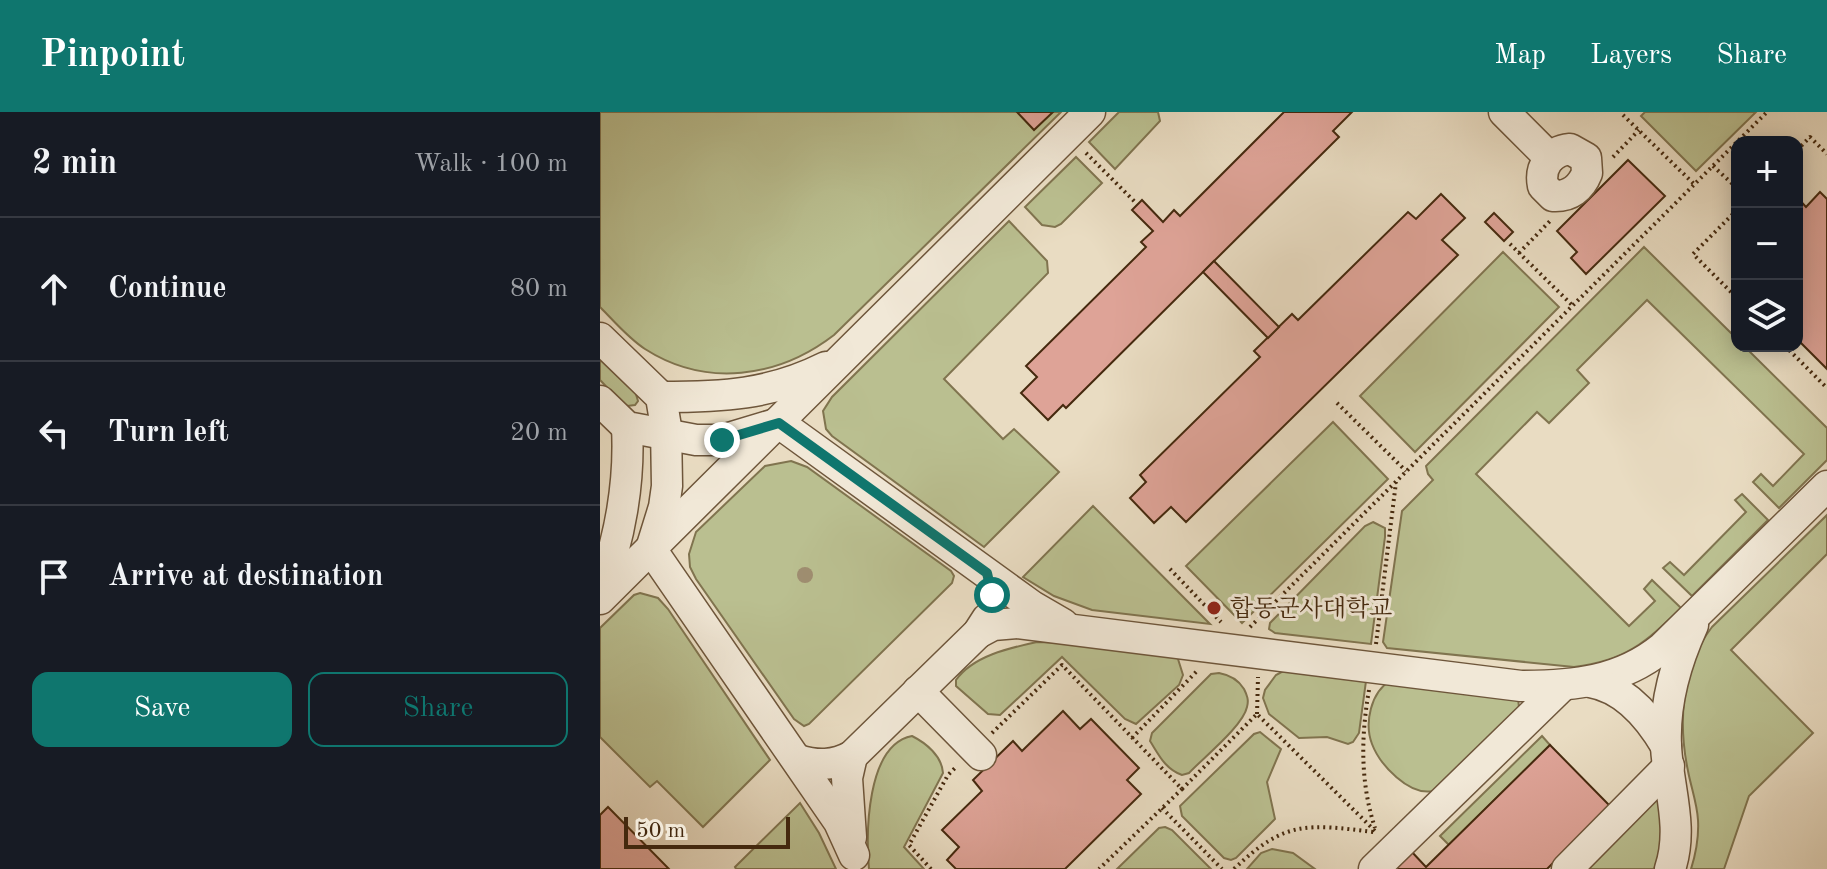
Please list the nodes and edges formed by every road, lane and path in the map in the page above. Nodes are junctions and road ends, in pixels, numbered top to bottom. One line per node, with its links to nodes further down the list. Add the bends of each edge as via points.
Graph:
1 (1090, 112): 19 (street)
2 (1504, 112): 8 (street)
3 (1767, 112): 9 (path)
4 (1623, 115): 11 (path)
5 (1803, 144): 7 (path, via 1810,137)
6 (1078, 146): 12 (path)
7 (1827, 154)
8 (1550, 158)
9 (1713, 166): 10 (path); 11 (path)
10 (1731, 182)
11 (1694, 184): 16 (path)
12 (1137, 204)
13 (1731, 216): 15 (path, via 1693,254)
14 (1510, 244): 16 (path)
15 (1731, 292)
16 (1572, 305): 27 (path)
17 (600, 338): 21 (street)
18 (1791, 352): 20 (path)
19 (846, 355): 21 (street, via 805,377 759,392); 24 (street)
20 (1827, 388)
21 (661, 397): 26 (street)
22 (600, 401): 25 (street)
23 (1337, 403): 27 (path)
24 (779, 423): 26 (street, via 722,440); 30 (street); 32 (street)
25 (627, 427): 26 (street); 33 (street, via 617,538)
26 (667, 435): 30 (street, via 666,496)
27 (1406, 471): 28 (path)
28 (1396, 481): 39 (path); 40 (path)
29 (1827, 486): 35 (street)
30 (651, 549): 34 (street); 52 (street)
31 (1170, 569): 36 (path)
32 (987, 573): 37 (street, via 1048,616); 38 (street, via 990,611)
33 (600, 591)
34 (600, 599)
35 (1698, 615): 44 (street, via 1649,658 1623,672); 51 (street, via 1672,685)
36 (1221, 622)
37 (1077, 629): 38 (street, via 1003,623); 46 (street)
38 (978, 633): 45 (street)
39 (1242, 634)
40 (1375, 651)
41 (1204, 664): 48 (path)
42 (1258, 672): 47 (path)
43 (1371, 680): 55 (path, via 1363,755)
44 (1576, 684): 46 (street); 51 (street, via 1612,688 1631,702 1648,719)
45 (918, 691): 49 (street); 50 (street)
46 (1526, 700): 62 (street)
47 (1257, 714): 53 (path); 55 (path)
48 (1132, 738): 49 (path, via 1062,665); 53 (path)
49 (978, 752): 58 (path, via 948,775 909,845)
50 (852, 756): 52 (street, via 822,765); 57 (street, via 847,796)
51 (1667, 756): 63 (street); 64 (street, via 1677,824)
52 (798, 760): 57 (street, via 839,822)
53 (1182, 789): 54 (path)
54 (1162, 808): 59 (path); 60 (path)
55 (1376, 832): 56 (path); 61 (path, via 1314,825 1293,828 1256,847)
56 (1383, 839)
57 (855, 862)
58 (931, 869)
59 (1099, 869)
60 (1222, 869)
61 (1234, 869)
62 (1374, 869)
63 (1567, 869)
64 (1670, 869)

